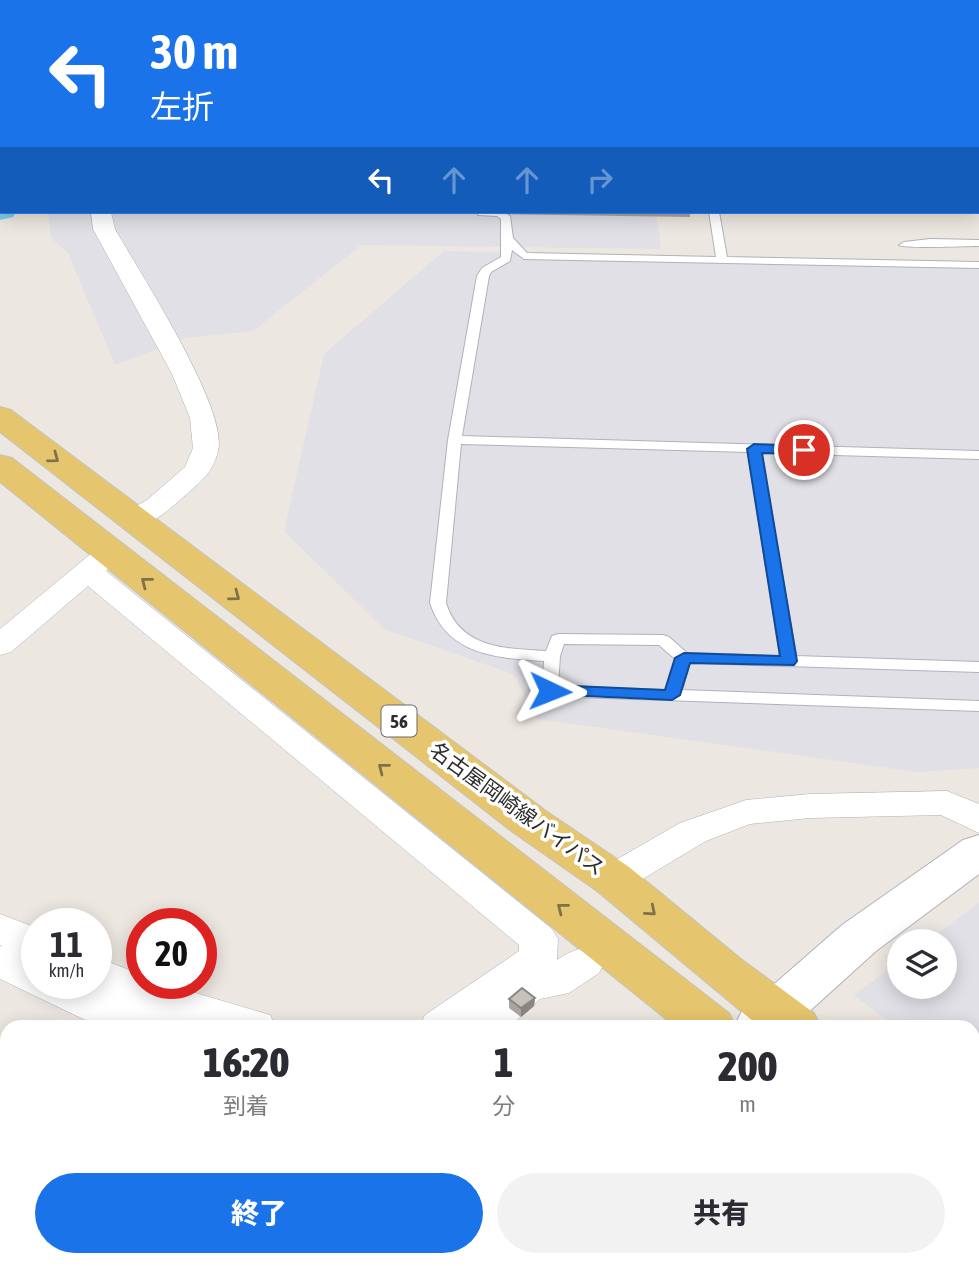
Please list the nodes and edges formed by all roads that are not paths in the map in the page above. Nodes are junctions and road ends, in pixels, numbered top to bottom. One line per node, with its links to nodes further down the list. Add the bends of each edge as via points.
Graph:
1 (101, 214): 14 (street, via 104,229 184,374 203,418 206,448 197,471 157,506)
2 (500, 214): 4 (lane, via 506,218)
3 (714, 214): 7 (lane)
4 (508, 239): 7 (lane, via 524,256); 10 (lane, via 506,259 483,276)
5 (979, 243): 6 (lane)
6 (904, 245)
7 (722, 259): 8 (lane)
8 (979, 265)
9 (0, 417): 14 (main road, 名古屋岡崎線バイパス / 56, one-way to 14)
10 (455, 440): 11 (lane); 17 (lane, via 440,616 458,637 487,650)
11 (754, 449): 12 (lane); 19 (lane)
12 (979, 455)
13 (0, 465): 15 (main road, 56)
14 (134, 519): 25 (main road, 名古屋岡崎線バイパス / 56, one-way to 25, via 530,822)
15 (99, 562): 16 (street); 35 (street, via 538,939 539,957); 37 (main road, 56, one-way to 15)
16 (0, 645)
17 (552, 656): 18 (lane, via 558,639 663,640); 21 (lane, via 550,691)
18 (684, 658): 19 (lane); 21 (lane)
19 (789, 661): 20 (lane)
20 (979, 667)
21 (672, 695): 22 (lane)
22 (979, 706)
23 (979, 820): 25 (street, via 947,803 746,812 693,832)
24 (979, 850): 39 (street, via 859,938)
25 (613, 880): 38 (main road, 名古屋岡崎線バイパス / 56, one-way to 38)
26 (0, 929): 27 (street)
27 (21, 938)
28 (0, 961): 30 (street)
29 (585, 962): 36 (street, via 555,982 530,984)
30 (21, 971)
31 (112, 979): 34 (street)
32 (79, 999): 33 (street)
33 (131, 1020)
34 (233, 1020)
35 (450, 1020)
36 (490, 1020)
37 (702, 1020)
38 (775, 1020)
39 (779, 1020)

